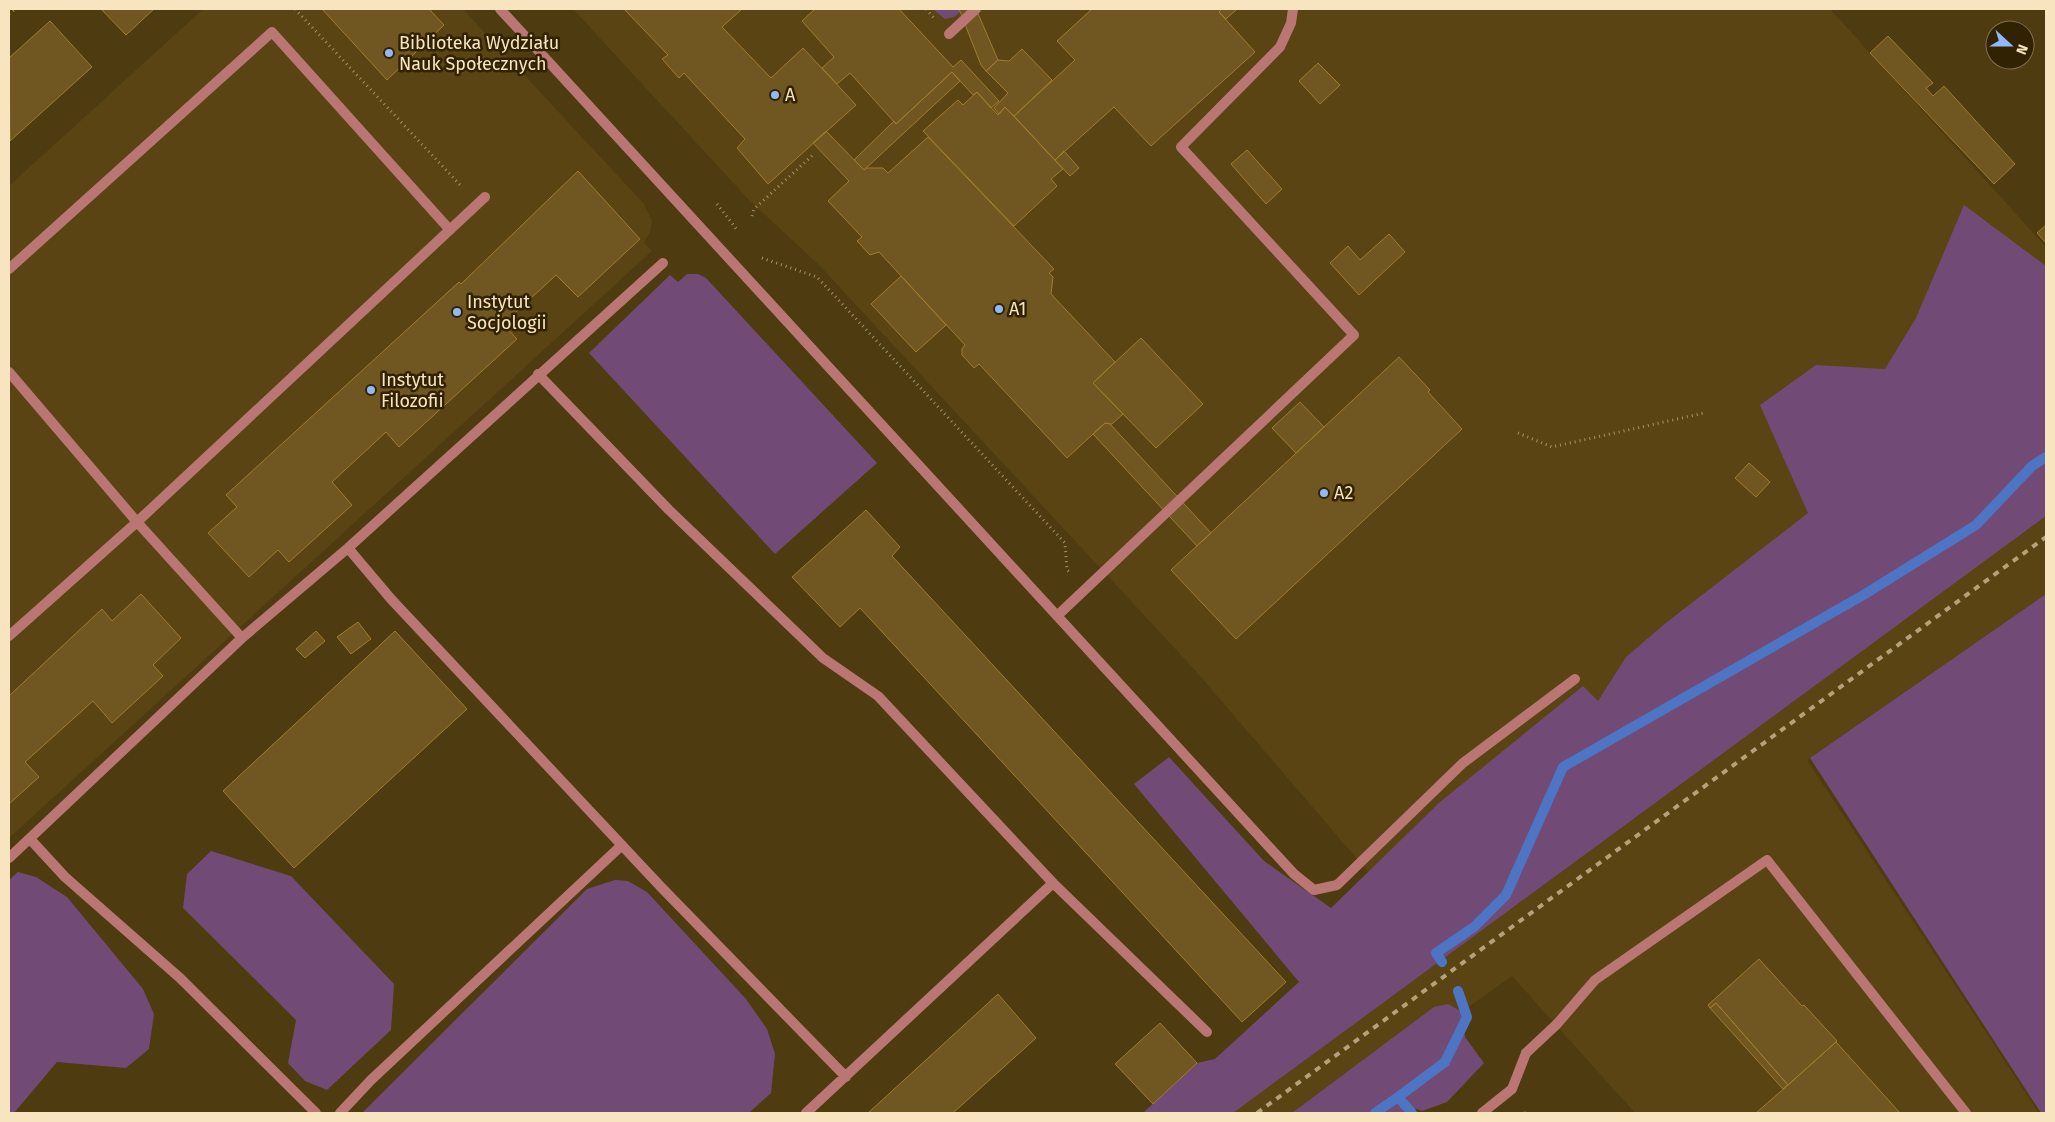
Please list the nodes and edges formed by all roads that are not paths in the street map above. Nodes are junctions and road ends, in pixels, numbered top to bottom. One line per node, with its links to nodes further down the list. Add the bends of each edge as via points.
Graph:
1 (500, 9): 13 (street)
2 (976, 9): 4 (street)
3 (1292, 9): 13 (street, via 1291,23 1280,47 1181,148 1354,335)
4 (949, 34)
5 (486, 197): 6 (street)
6 (450, 230): 8 (street, via 272,32); 11 (street)
7 (663, 262): 10 (street)
8 (9, 269)
9 (9, 372): 11 (street)
10 (538, 374): 12 (street); 20 (street, via 669,510 823,658 878,696)
11 (137, 522): 14 (street); 15 (street)
12 (348, 548): 15 (street); 18 (street)
13 (1058, 615): 16 (street, via 1294,874 1314,890 1337,885 1463,763)
14 (9, 636)
15 (242, 638): 17 (street)
16 (1575, 679)
17 (30, 838): 19 (street); 23 (street, via 65,877 180,978)
18 (622, 845): 22 (street); 24 (street, via 371,1080)
19 (9, 858)
20 (1053, 883): 21 (street); 22 (street)
21 (1207, 1032)
22 (846, 1077): 25 (street)
23 (316, 1113)
24 (340, 1113)
25 (806, 1113)
26 (1482, 1113): 27 (street, via 1512,1089 1526,1053 1557,1024 1595,980 1767,860)
27 (1966, 1113)

